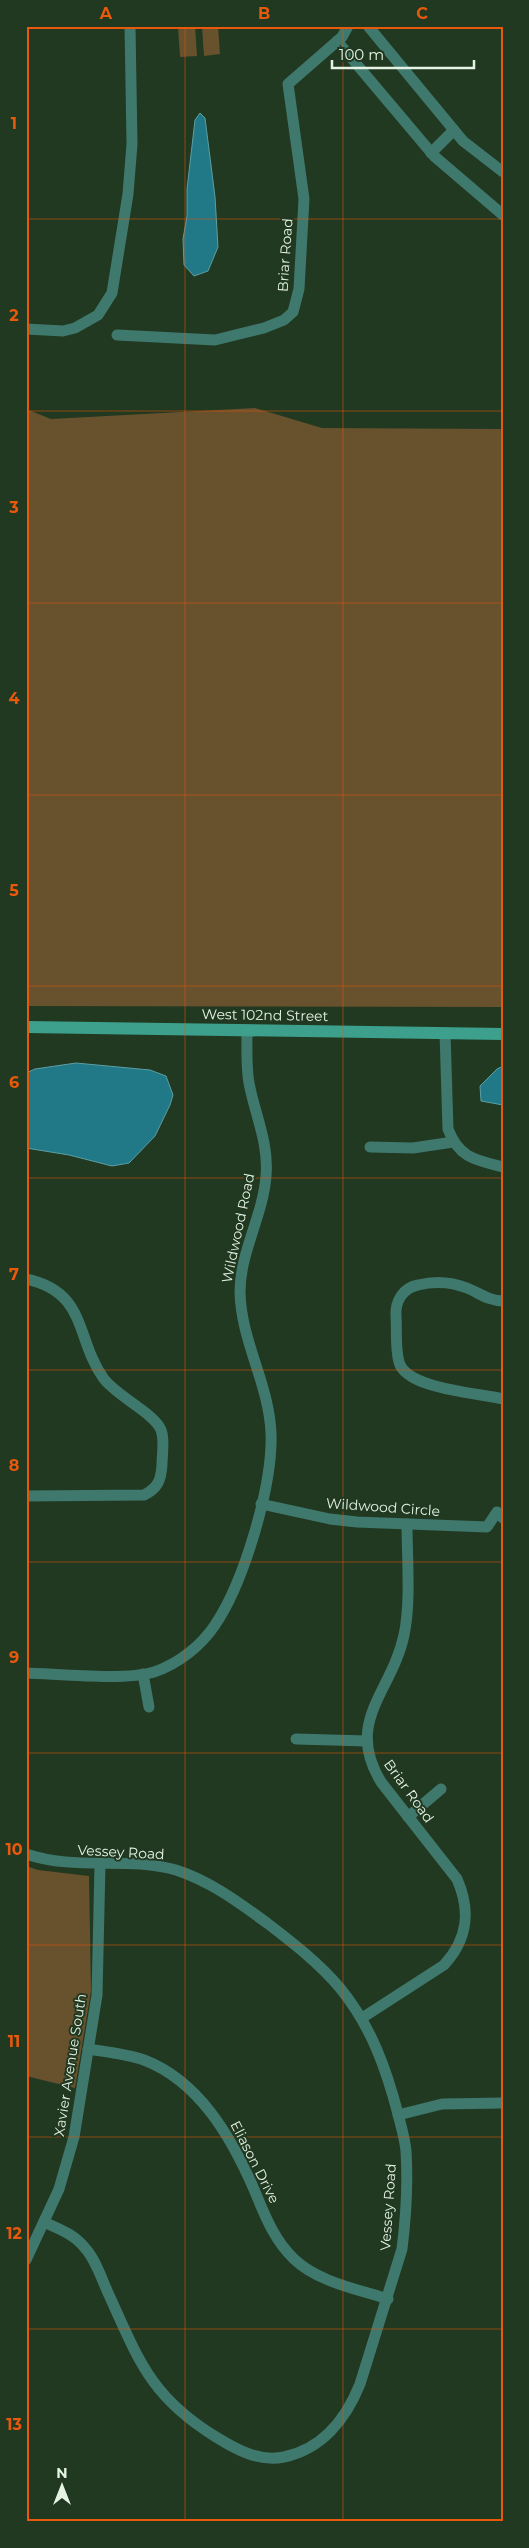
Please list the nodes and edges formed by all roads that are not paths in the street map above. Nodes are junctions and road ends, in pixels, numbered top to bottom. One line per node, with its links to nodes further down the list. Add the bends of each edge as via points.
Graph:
1 (130, 26): 9 (street, via 132,144 128,194 112,293 98,315 75,328 62,331)
2 (348, 26): 4 (street, Briar Road)
3 (368, 26): 5 (street)
4 (337, 41): 6 (street); 10 (street, Briar Road, via 288,84 304,199 299,289 293,312 284,320 264,328 215,340)
5 (454, 130): 6 (street); 7 (street)
6 (431, 153): 8 (street)
7 (503, 172)
8 (503, 215)
9 (26, 329)
10 (117, 335)
11 (26, 1027): 12 (street, West 102nd Street)
12 (247, 1030): 13 (street, West 102nd Street); 22 (street, Wildwood Road, via 249,1082 266,1152 262,1198 240,1291 242,1313 263,1388 271,1433)
13 (445, 1032): 14 (street, West 102nd Street); 15 (street, via 448,1129)
14 (503, 1034)
15 (453, 1142): 16 (street, via 413,1148); 17 (street, via 474,1160)
16 (370, 1147)
17 (503, 1167)
18 (26, 1279): 21 (street, via 44,1284 62,1295 77,1317 105,1380 158,1425 162,1441 162,1476 158,1484 144,1495)
19 (503, 1302): 20 (street, via 467,1288 434,1283 409,1288 397,1302 395,1311 399,1361 408,1376 424,1383)
20 (503, 1400)
21 (26, 1496)
22 (261, 1504): 24 (street, Wildwood Circle, via 330,1519); 26 (street, Wildwood Road, via 250,1549 215,1624 184,1656)
23 (500, 1515): 24 (street, Wildwood Circle, via 487,1528)
24 (407, 1524): 29 (street, Briar Road, via 404,1636 369,1719)
25 (26, 1673): 26 (street)
26 (143, 1674): 27 (street)
27 (149, 1706)
28 (296, 1739): 29 (street)
29 (367, 1741): 31 (street, Briar Road, via 372,1768)
30 (441, 1789): 31 (street)
31 (408, 1817): 34 (street, Briar Road, via 456,1879 463,1894 466,1924 455,1954 444,1965)
32 (26, 1854): 33 (street, Vessey Road, via 64,1863)
33 (100, 1865): 34 (street, Vessey Road, via 175,1870 216,1887 295,1944 340,1989); 35 (street, Xavier Avenue South, via 99,1974)
34 (362, 2018): 37 (street, Vessey Road, via 383,2063)
35 (88, 2049): 38 (street, Xavier Avenue South, via 70,2157); 40 (street, Eliason Drive, via 144,2060 182,2083 226,2132 270,2227 294,2260 317,2275)
36 (503, 2103): 37 (street, via 442,2104)
37 (398, 2115): 40 (street, Vessey Road, via 406,2149 405,2227)
38 (44, 2222): 39 (street, Xavier Avenue South); 40 (street, Vessey Road, via 65,2231 87,2249 135,2352 158,2390 188,2420 249,2454 280,2457 295,2454 321,2440 341,2420 360,2384)
39 (26, 2260)
40 (388, 2299)

